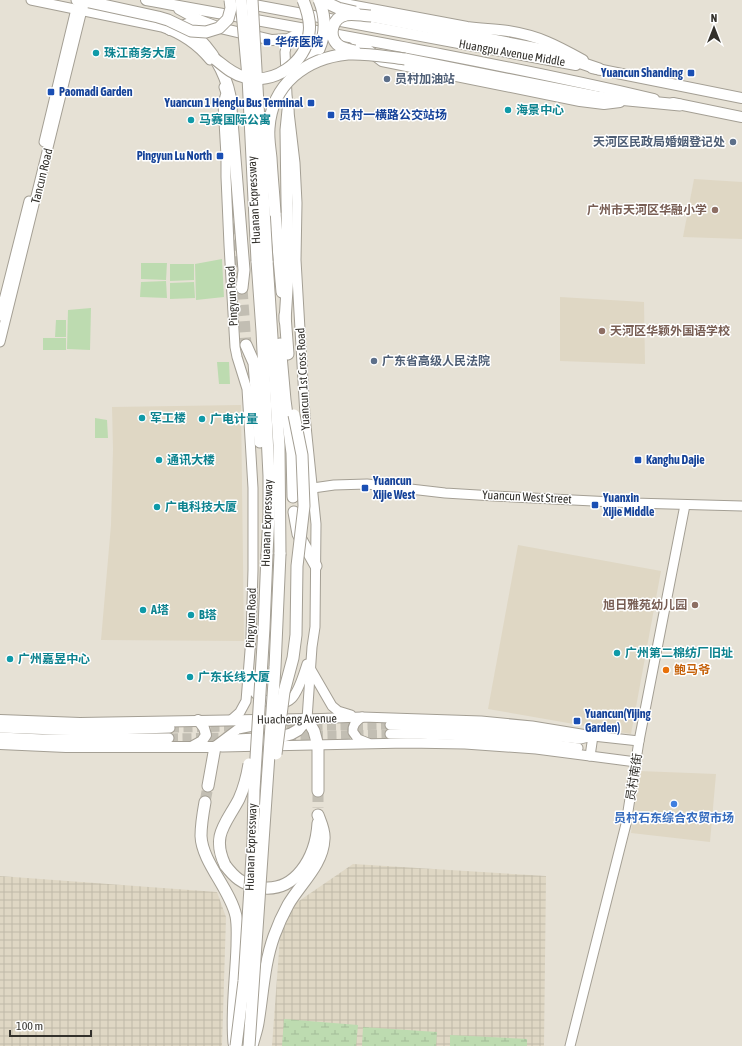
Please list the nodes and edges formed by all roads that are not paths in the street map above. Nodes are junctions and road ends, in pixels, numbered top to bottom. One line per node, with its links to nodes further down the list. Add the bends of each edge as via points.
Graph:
1 (31, 0): 9 (street, Pingyun Road)
2 (146, 0): 8 (main road, Huangpu Avenue Middle)
3 (230, 0): 10 (main road, Huangpu Avenue Middle); 15 (highway, bridge, via 231,12 222,26 206,32)
4 (241, 0): 27 (highway, Huanan Expressway, bridge)
5 (252, 0): 27 (highway, Huanan Expressway, bridge)
6 (303, 0): 19 (highway, bridge, via 309,18 308,40 299,59 282,73 264,79 250,79 231,72)
7 (319, 0): 11 (highway, bridge, via 338,8); 20 (main road, via 467,27 507,31 545,40); 21 (highway, bridge, via 324,18 322,40 317,52)
8 (170, 4): 12 (main road); 13 (main road, Huangpu Avenue Middle)
9 (81, 5): 14 (street, Pingyun Road); 15 (highway, bridge, via 158,17); 29 (street, Tancun Road); 31 (street, Tancun Road)
10 (282, 5): 20 (main road, Huangpu Avenue Middle)
11 (371, 16): 18 (highway, bridge, via 348,15 339,18 332,30 337,44 345,49); 20 (highway, via 543,50)
12 (199, 20): 14 (main road); 17 (main road, via 220,28 272,40)
13 (305, 28): 16 (main road, Huangpu Avenue Middle); 17 (main road)
14 (170, 30): 42 (street, Pingyun Road, via 201,49 222,81 226,94 223,104 235,347 247,389 253,488 253,570)
15 (191, 31): 19 (highway, via 209,48)
16 (352, 38): 23 (main road, via 382,61 590,103); 24 (main road, Huangpu Avenue Middle, via 575,81)
17 (288, 39): 25 (street, Yuancun 1st Cross Road, via 285,52)
18 (405, 58): 21 (highway, bridge, via 343,55 320,61); 23 (highway, via 585,95)
19 (215, 59): 28 (highway, via 226,80 231,102 244,270)
20 (599, 69): 22 (main road, Huangpu Avenue Middle)
21 (298, 71): 30 (highway, bridge, via 281,90 272,109 269,133)
22 (742, 98)
23 (633, 101): 24 (highway)
24 (680, 105): 26 (main road, Huangpu Avenue Middle)
25 (288, 110): 30 (highway, via 288,274); 33 (street, Yuancun 1st Cross Road, via 295,163 296,260 305,416)
26 (742, 117)
27 (262, 261): 34 (highway, via 277,307 292,453); 38 (highway, Huanan Expressway, via 262,331 269,468); 65 (highway, Huanan Expressway, bridge, via 279,445 280,554)
28 (242, 288)
29 (0, 316)
30 (285, 321): 65 (highway, bridge, via 291,393 302,455 304,506 297,566 296,635 284,692)
31 (0, 342)
32 (246, 345): 38 (highway, via 254,363 266,489)
33 (313, 488): 35 (street, Yuancun West Street, via 367,484 445,493); 39 (street, Yuancun 1st Cross Road)
34 (293, 497)
35 (685, 505): 36 (street, Yuancun West Street); 54 (street, 员村南街)
36 (742, 506)
37 (294, 512): 39 (highway, via 298,534)
38 (267, 554): 43 (highway, Huanan Expressway, bridge)
39 (316, 566): 40 (street, Yuancun 1st Cross Road, via 315,627)
40 (312, 647): 41 (street, Yuancun 1st Cross Road); 42 (street, via 296,693 287,702 274,703 264,700 254,691)
41 (310, 668): 44 (street, via 332,706 338,711); 45 (street, Yuancun 1st Cross Road)
42 (248, 679): 48 (street, Pingyun Road, via 246,701 240,712)
43 (260, 702): 66 (highway, Huanan Expressway, bridge, via 244,981); 67 (highway, bridge, via 254,723 248,773 242,792 221,833 220,850 225,865 239,881 263,888 280,886 290,881 305,866 316,839 318,812 324,834 320,857 288,905 274,935 268,956 258,1024)
44 (362, 717): 45 (street, Huacheng Avenue); 51 (street, Huacheng Avenue, via 481,721); 56 (street, via 354,725 353,732 358,739)
45 (307, 718): 48 (main road, Huacheng Avenue); 58 (highway); 59 (highway, via 298,730 290,734 276,738 236,740)
46 (0, 720): 47 (main road, Huacheng Avenue, via 80,723)
47 (198, 720): 48 (main road, Huacheng Avenue); 57 (main road, via 206,734 202,741)
48 (231, 720)
49 (0, 728): 50 (street, via 85,732)
50 (170, 728)
51 (593, 736): 54 (street, Huacheng Avenue); 60 (street); 60 (street, Huacheng Avenue, via 580,739 483,729 390,730 529,741 580,749 588,752)
52 (0, 737): 53 (street)
53 (169, 738)
54 (639, 741): 61 (street, 员村南街)
55 (0, 744): 57 (main road, Huacheng Avenue, via 66,747)
56 (368, 744): 58 (street, Huacheng Avenue); 60 (street, Huacheng Avenue, via 465,744)
57 (191, 746): 59 (main road, Huacheng Avenue)
58 (318, 746): 59 (street, Huacheng Avenue); 63 (highway)
59 (214, 747): 62 (highway)
60 (590, 756): 61 (street, Huacheng Avenue)
61 (636, 762): 68 (street, 员村南街, via 626,824)
62 (208, 786)
63 (318, 791)
64 (205, 802): 66 (highway, via 201,836 203,846 226,890 236,916 237,954 232,1024)
65 (264, 826): 67 (highway, Huanan Expressway, bridge)
66 (235, 1046)
67 (250, 1046)
68 (570, 1046)

